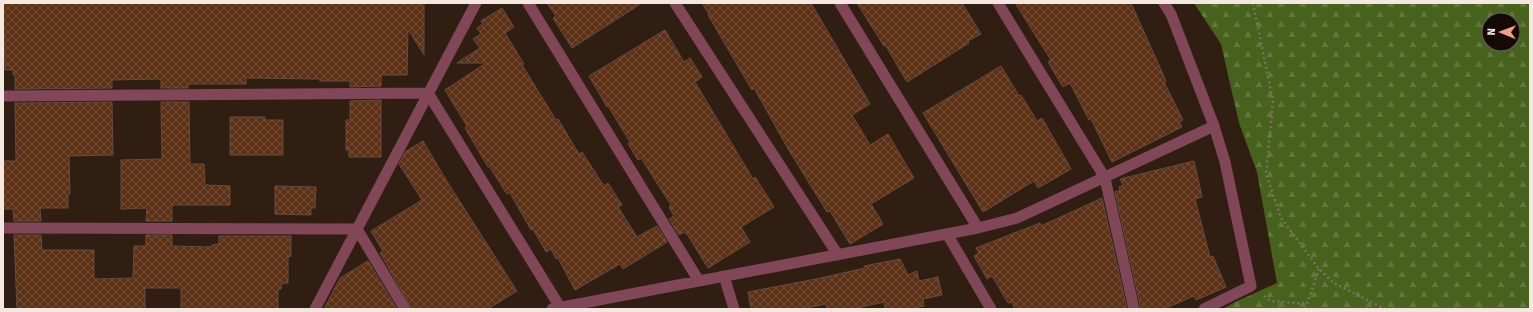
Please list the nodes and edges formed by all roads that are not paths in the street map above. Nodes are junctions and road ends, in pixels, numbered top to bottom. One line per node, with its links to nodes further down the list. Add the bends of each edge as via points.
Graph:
1 (476, 3): 7 (street)
2 (528, 3): 17 (street)
3 (675, 3): 15 (street)
4 (840, 3): 12 (street)
5 (998, 3): 10 (street)
6 (1164, 3): 9 (street, via 1171,14)
7 (428, 93): 8 (street); 13 (street); 18 (street)
8 (3, 96)
9 (1214, 126): 10 (street); 24 (street, via 1225,162 1251,286)
10 (1105, 178): 12 (street, via 1017,218); 23 (street)
11 (3, 228): 13 (street)
12 (978, 228): 14 (street)
13 (357, 230): 19 (street); 20 (street)
14 (947, 234): 15 (street); 22 (street)
15 (838, 255): 16 (street)
16 (724, 276): 17 (street); 21 (street)
17 (699, 281): 18 (street)
18 (556, 308)
19 (315, 309)
20 (405, 309)
21 (734, 309)
22 (991, 309)
23 (1134, 309)
24 (1204, 309)

